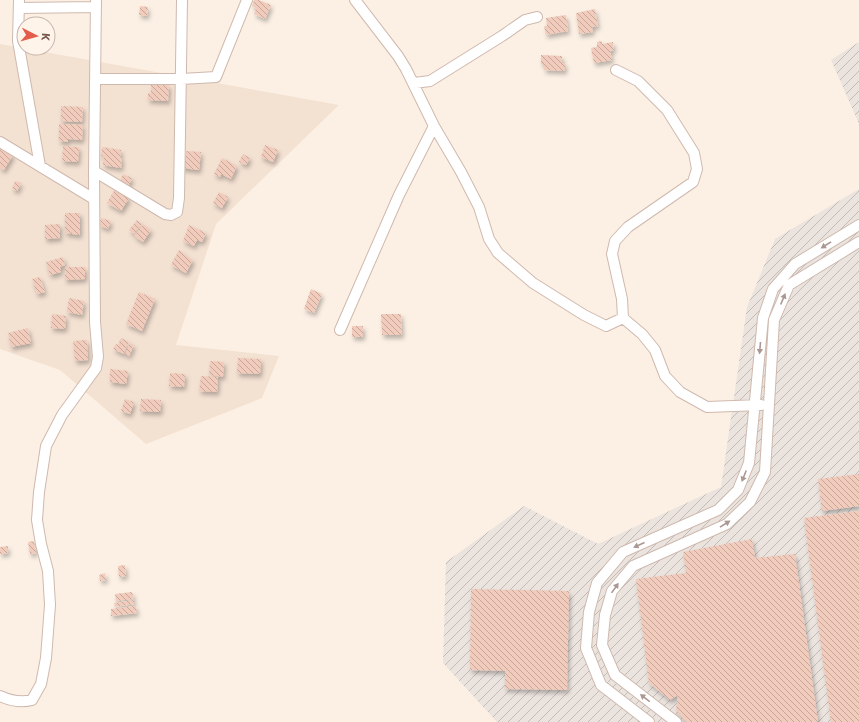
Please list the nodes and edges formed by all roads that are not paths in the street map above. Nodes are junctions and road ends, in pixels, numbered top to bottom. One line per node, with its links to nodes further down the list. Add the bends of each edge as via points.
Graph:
1 (182, 0): 9 (street)
2 (247, 0): 9 (street, via 216,77)
3 (355, 0): 10 (street, via 398,56)
4 (96, 3): 5 (street); 8 (street)
5 (19, 4): 13 (street, via 18,41)
6 (537, 17): 10 (street, via 525,20 496,41 430,81)
7 (616, 70): 18 (street, via 638,81 667,110 694,153 697,169 693,182 628,227 615,242 612,254 622,299)
8 (95, 79): 9 (street); 14 (street)
9 (181, 79): 14 (street, via 177,212 166,214)
10 (414, 83): 11 (street)
11 (434, 126): 18 (street, via 479,206 489,239 498,253 533,283 584,315 606,326); 19 (street, via 399,195)
12 (0, 142): 13 (street)
13 (40, 166): 15 (street)
14 (94, 171): 15 (street)
15 (94, 199): 22 (street, via 95,322 98,357 96,368 62,415 46,446 39,492 37,520 48,571 50,605 42,684 32,700 23,702)
16 (859, 225): 20 (street, one-way to 20, via 795,264 773,290 763,318)
17 (859, 242): 21 (street, one-way to 17, via 774,320 789,285)
18 (623, 318): 20 (street, via 642,334 655,350 665,376 680,392 707,407)
19 (340, 330)
20 (754, 405): 21 (street); 23 (street, one-way to 23, via 749,463 738,490 718,510 623,552 597,583 589,612 586,648 601,685)
21 (769, 405): 24 (street, one-way to 21, via 615,674 602,645 605,615 612,591 633,566 727,524 750,502 765,472)
22 (0, 696)
23 (649, 722)
24 (676, 722)

